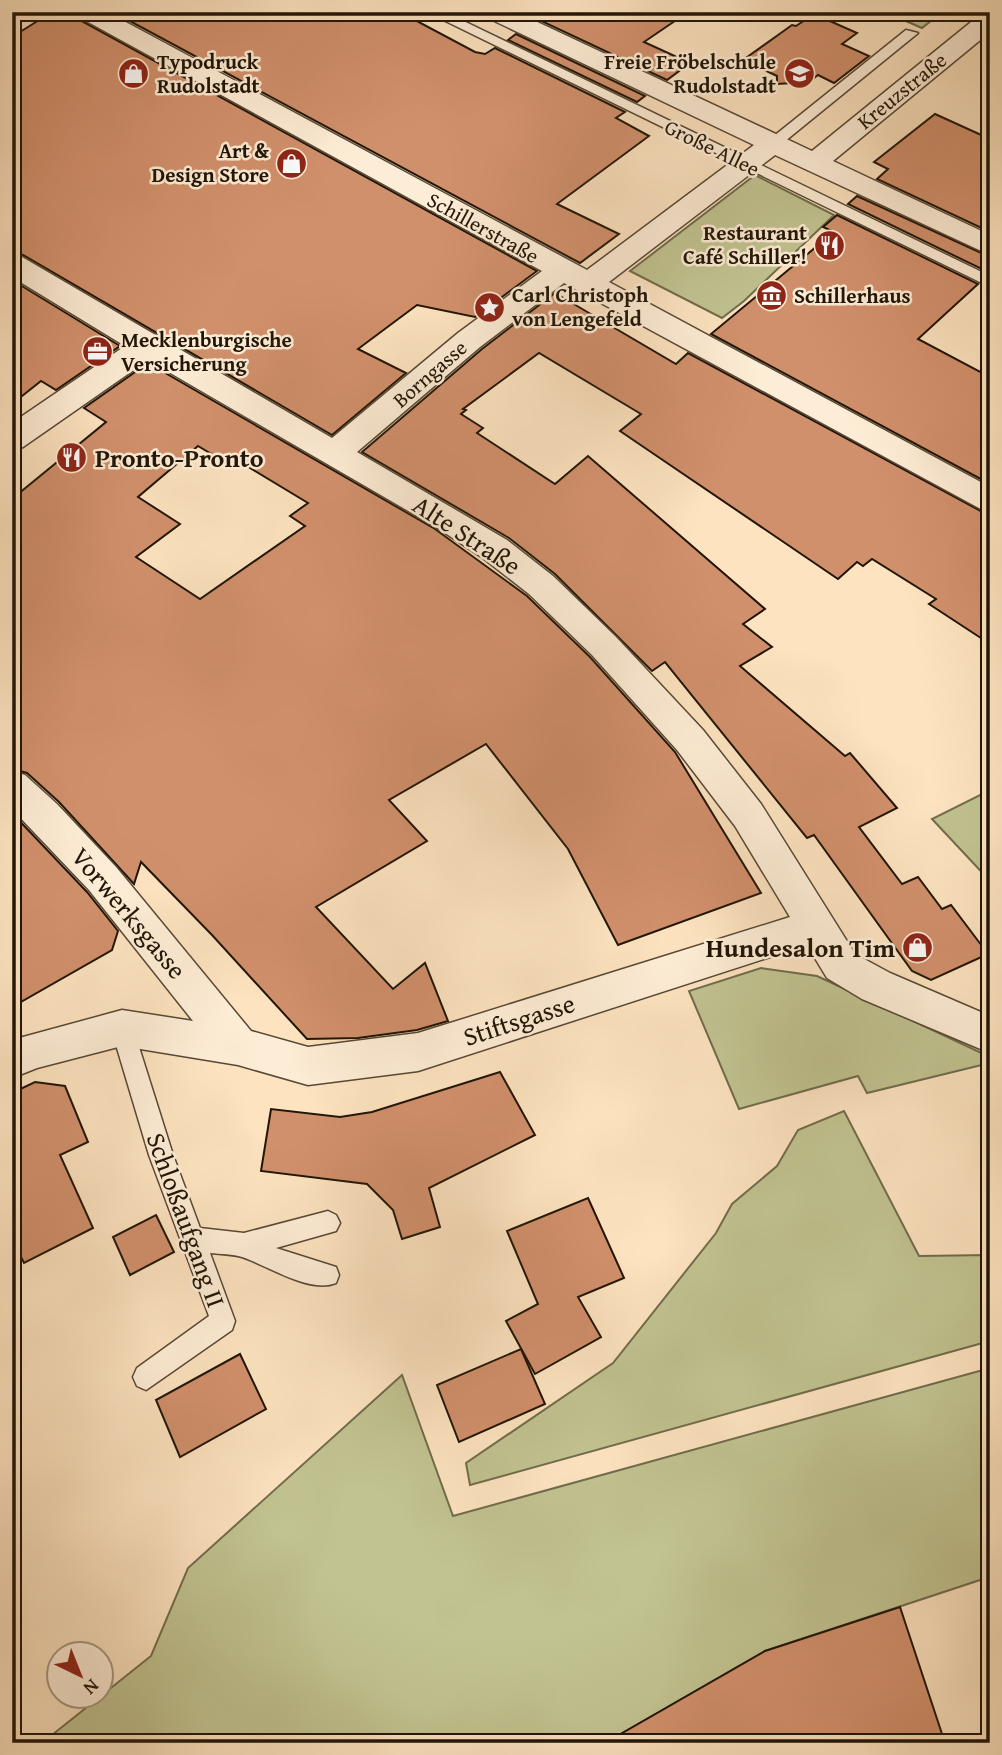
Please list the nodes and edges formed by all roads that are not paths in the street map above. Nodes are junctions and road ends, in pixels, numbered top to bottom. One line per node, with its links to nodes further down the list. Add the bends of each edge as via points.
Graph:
1 (88, 12): 11 (street, Schillerstraße)
2 (434, 12): 8 (lane, Große Allee)
3 (495, 12): 6 (street, Große Allee)
4 (990, 19): 7 (street, Kreuzstraße)
5 (911, 33): 6 (lane)
6 (774, 143): 7 (street, Große Allee); 8 (street)
7 (815, 162): 9 (street, Große Allee)
8 (748, 165): 12 (lane, Große Allee); 13 (street)
9 (990, 246)
10 (12, 264): 14 (street, Alte Straße)
11 (561, 271): 13 (street, Schillerstraße); 16 (street, Borngasse, via 468,340)
12 (990, 282)
13 (588, 284): 17 (street, Schillerstraße)
14 (147, 346): 15 (street); 16 (street, Alte Straße)
15 (12, 439)
16 (334, 454): 19 (street, Alte Straße, via 495,549 541,585 604,646 690,740 739,805)
17 (990, 502)
18 (12, 786): 22 (street, Vorwerksgasse, via 98,873)
19 (814, 926): 21 (street, via 841,966); 22 (street, Stiftsgasse, via 418,1052 308,1066)
20 (122, 1028): 22 (street, Stiftsgasse); 23 (street, Stiftsgasse); 25 (lane, Schloßaufgang II, via 160,1155)
21 (990, 1035)
22 (238, 1046)
23 (12, 1059)
24 (328, 1223): 26 (lane)
25 (192, 1239): 26 (lane); 28 (lane, Schloßaufgang II, via 223,1321)
26 (244, 1245): 27 (lane, via 277,1262)
27 (327, 1275)
28 (146, 1377)

